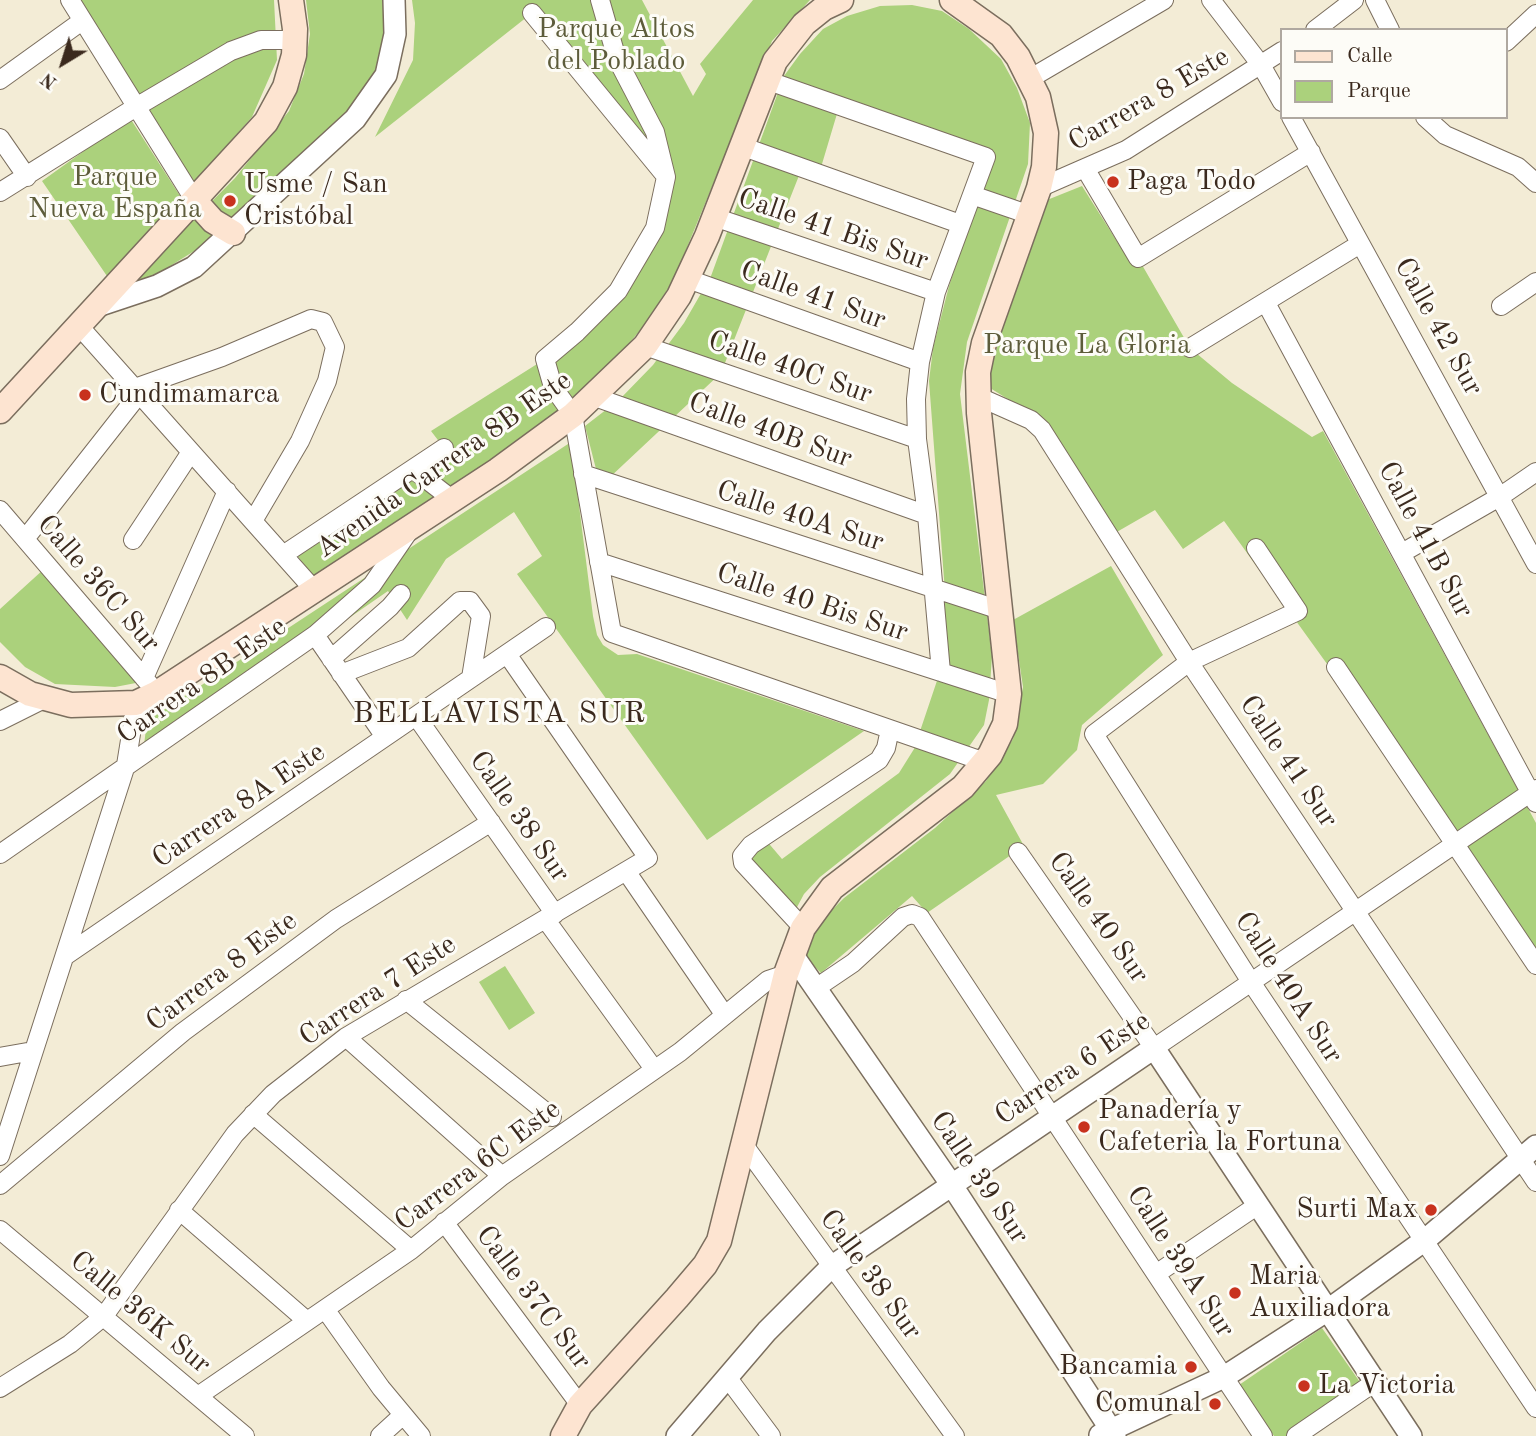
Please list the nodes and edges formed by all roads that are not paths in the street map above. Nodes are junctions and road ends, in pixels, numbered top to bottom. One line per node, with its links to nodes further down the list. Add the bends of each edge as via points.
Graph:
1 (70, 0): 13 (street)
2 (291, 0): 16 (main road)
3 (394, 0): 41 (street, via 393,50 381,86 355,120)
4 (600, 0): 32 (street, via 617,59 655,132)
5 (841, 0): 22 (main road, Avenida Carrera 8B Este, via 824,8 789,40)
6 (952, 0): 20 (main road, via 1001,35)
7 (1164, 0): 20 (street)
8 (1210, 0): 19 (street)
9 (1354, 0): 14 (street)
10 (1375, 0): 15 (street)
11 (532, 13): 32 (street)
12 (1536, 13): 17 (street)
13 (82, 21): 21 (street); 24 (street)
14 (1318, 28)
15 (1389, 28)
16 (296, 40): 24 (street, via 261,40 232,51); 37 (main road, via 288,79 266,122)
17 (1508, 40)
18 (1280, 52): 19 (street, Carrera 8 Este)
19 (1261, 65): 23 (street); 30 (street, Carrera 8 Este)
20 (1031, 78): 34 (main road, via 1046,133)
21 (0, 80)
22 (766, 80): 28 (main road, Avenida Carrera 8B Este); 36 (street, via 986,156)
23 (1280, 98)
24 (136, 107): 31 (street); 37 (street)
25 (1292, 119): 29 (street, Calle 42 Sur)
26 (1430, 119): 33 (street, via 1445,135 1518,167)
27 (0, 138): 31 (street)
28 (741, 146): 39 (main road, Avenida Carrera 8B Este); 40 (street)
29 (1311, 152): 30 (street, via 1138,258); 42 (street, Calle 42 Sur)
30 (1086, 170): 34 (street, Carrera 8 Este)
31 (27, 177): 35 (street)
32 (666, 177): 57 (street, via 655,228 618,291 545,359 553,387)
33 (1536, 184)
34 (1039, 188): 38 (main road)
35 (0, 192)
36 (972, 195): 38 (street); 40 (street)
37 (195, 201): 41 (main road, via 213,221); 47 (main road)
38 (1030, 215): 54 (main road, via 984,343)
39 (714, 217): 43 (main road, Avenida Carrera 8B Este); 45 (street, Calle 41 Bis Sur)
40 (960, 224): 45 (street)
41 (233, 233): 47 (street, via 180,275)
42 (1360, 244): 46 (street); 65 (street, Calle 42 Sur)
43 (688, 279): 50 (main road, Avenida Carrera 8B Este); 52 (street, Calle 41 Sur)
44 (1536, 282): 48 (street)
45 (936, 292): 52 (street)
46 (1266, 303): 51 (street); 74 (street, Calle 41B Sur)
47 (97, 306): 49 (main road)
48 (1502, 306)
49 (79, 326): 53 (street); 56 (main road)
50 (645, 346): 55 (main road, Avenida Carrera 8B Este); 58 (street, Calle 40C Sur)
51 (1189, 348)
52 (920, 362): 58 (street)
53 (137, 391): 60 (street); 69 (street, via 311,319 323,322 335,347 327,381 300,441); 71 (street)
54 (977, 396): 81 (main road); 85 (street, Calle 41 Sur, via 1031,420 1042,430)
55 (595, 397): 57 (main road, Avenida Carrera 8B Este); 68 (street, Calle 40B Sur)
56 (0, 411)
57 (573, 415): 63 (street); 66 (main road, Avenida Carrera 8B Este)
58 (917, 439): 68 (street)
59 (444, 448): 61 (street)
60 (191, 452): 64 (street); 72 (street)
61 (413, 469): 66 (street); 75 (street)
62 (1536, 472): 65 (street)
63 (583, 474): 76 (street); 78 (street, Calle 40A Sur)
64 (227, 491): 69 (street); 91 (street)
65 (1501, 496): 74 (street); 77 (street, Calle 42 Sur)
66 (453, 500): 70 (main road, Avenida Carrera 8B Este)
67 (0, 509): 71 (street, Calle 36C Sur)
68 (927, 515): 78 (street)
69 (253, 521): 75 (street)
70 (411, 528): 79 (main road, Avenida Carrera 8B Este); 83 (street, Carrera 8B Este, via 372,585)
71 (25, 539): 91 (street, Calle 36C Sur)
72 (133, 540)
73 (1255, 548): 85 (street, via 1298,611)
74 (1402, 552): 100 (street, Calle 41B Sur)
75 (283, 555): 79 (street)
76 (600, 562): 88 (street, Calle 40 Bis Sur); 96 (street, via 612,633)
77 (1536, 564)
78 (934, 588): 81 (street, Calle 40A Sur); 88 (street)
79 (315, 591): 91 (main road, Avenida Carrera 8B Este)
80 (401, 594): 86 (street)
81 (1000, 610): 92 (main road)
82 (546, 627): 84 (street, Carrera 8A Este)
83 (315, 635): 86 (street); 99 (street, Carrera 8B Este)
84 (506, 654): 90 (street, Carrera 8A Este); 105 (street, Carrera 7 Este, via 648,858)
85 (1189, 662): 106 (street, Calle 41 Sur); 112 (street, Calle 40A Sur, via 1094,734)
86 (336, 667): 90 (street, via 408,648 451,607 470,601 481,615); 97 (street)
87 (1336, 667): 102 (street)
88 (941, 672): 92 (street, Calle 40 Bis Sur)
89 (0, 677): 93 (main road)
90 (471, 678): 94 (street, Carrera 8A Este)
91 (146, 691): 93 (main road, via 93,706); 99 (street)
92 (1009, 694): 98 (main road, via 1005,723)
93 (44, 699): 95 (street)
94 (416, 716): 97 (street, Carrera 8A Este); 101 (street, Calle 38 Sur)
95 (0, 721)
96 (890, 729): 98 (street); 108 (street, via 878,760 751,845 742,856 743,863)
97 (385, 737): 109 (street, Carrera 8A Este)
98 (985, 762): 108 (main road, via 951,797 832,888)
99 (126, 765): 104 (street, Carrera 8B Este); 109 (street)
100 (1534, 795): 102 (street, Carrera 6 Este)
101 (491, 822): 107 (street, Calle 38 Sur); 130 (street, Carrera 8 Este, via 336,919 183,1032)
102 (1455, 844): 106 (street, Carrera 6 Este); 111 (street)
103 (1018, 852): 117 (street, Calle 40 Sur)
104 (0, 854)
105 (626, 871): 107 (street, Carrera 7 Este); 115 (street)
106 (1356, 911): 112 (street, Carrera 6 Este); 125 (street, Calle 41 Sur)
107 (550, 917): 114 (street, Carrera 7 Este); 120 (street, Calle 38 Sur)
108 (803, 928): 110 (main road)
109 (65, 956): 118 (street)
110 (789, 964): 113 (street, Calle 39 Sur); 115 (street, Carrera 6C Este); 124 (main road)
111 (1536, 965)
112 (1251, 982): 117 (street, Carrera 6 Este); 135 (street, Calle 40A Sur)
113 (816, 988): 122 (street, Calle 39A Sur, via 909,914 922,918); 129 (street, Calle 39 Sur)
114 (406, 1000): 116 (street, Carrera 7 Este); 123 (street)
115 (724, 1014): 120 (street, Carrera 6C Este)
116 (346, 1037): 121 (street, Carrera 7 Este); 127 (street)
117 (1154, 1048): 122 (street, Carrera 6 Este); 131 (street, Calle 40 Sur)
118 (33, 1051): 119 (street); 126 (street)
119 (0, 1057)
120 (654, 1069): 127 (street, Carrera 6C Este)
121 (253, 1114): 132 (street, Carrera 7 Este); 136 (street)
122 (1053, 1116): 129 (street, Carrera 6 Este); 138 (street, Calle 39A Sur)
123 (552, 1117)
124 (744, 1145): 137 (street, Calle 38 Sur); 150 (main road, via 713,1254)
125 (1529, 1153): 128 (street, Calle 41 Sur); 135 (street)
126 (0, 1156)
127 (502, 1176): 133 (street, Carrera 6C Este)
128 (1536, 1182)
129 (951, 1184): 137 (street, Carrera 6 Este); 151 (street, Calle 39 Sur)
130 (0, 1185)
131 (1258, 1205): 138 (street); 140 (street, Calle 40 Sur)
132 (179, 1210): 141 (street, Carrera 7 Este); 142 (street)
133 (444, 1222): 136 (street, Carrera 6C Este); 150 (street, Calle 37C Sur)
134 (0, 1230): 141 (street, Calle 36K Sur)
135 (1425, 1240): 140 (street); 148 (street, Calle 40A Sur)
136 (411, 1250): 139 (street, Carrera 6C Este)
137 (831, 1267): 143 (street, Carrera 6 Este); 157 (street, Calle 38 Sur)
138 (1156, 1274): 144 (street, Calle 39A Sur)
139 (326, 1309): 142 (street, Carrera 6C Este); 149 (street)
140 (1328, 1310): 144 (street); 145 (street, Calle 40 Sur)
141 (104, 1316): 146 (street, Carrera 7 Este); 147 (street, Calle 36K Sur)
142 (307, 1321): 147 (street, Carrera 6C Este)
143 (727, 1377): 155 (street, Carrera 6 Este); 156 (street)
144 (1224, 1377): 151 (street); 158 (street, Calle 39A Sur)
145 (1375, 1382): 159 (street); 160 (street, Calle 40 Sur)
146 (0, 1388)
147 (198, 1396): 152 (street, Calle 36K Sur)
148 (1536, 1408)
149 (403, 1415): 153 (street); 154 (street)
150 (571, 1420)
151 (1108, 1434)
152 (245, 1436)
153 (380, 1436)
154 (421, 1436)
155 (677, 1436)
156 (771, 1436)
157 (955, 1436)
158 (1263, 1436)
159 (1296, 1436)
160 (1411, 1436)

